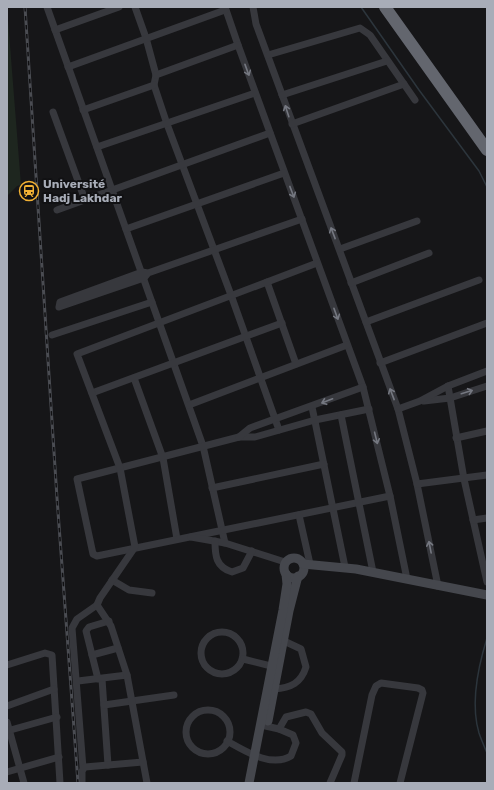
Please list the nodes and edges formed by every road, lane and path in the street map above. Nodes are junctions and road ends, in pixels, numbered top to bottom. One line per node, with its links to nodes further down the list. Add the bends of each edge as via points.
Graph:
1 (46, 7): 9 (street)
2 (119, 7): 9 (street)
3 (135, 7): 10 (street)
4 (252, 7): 12 (street)
5 (385, 7): 28 (highway)
6 (394, 7): 26 (highway)
7 (225, 9): 8 (street); 11 (street)
8 (213, 10): 10 (street)
9 (55, 30): 14 (street)
10 (146, 38): 14 (street); 15 (street)
11 (238, 45): 15 (street); 18 (street, one-way to 18)
12 (268, 55): 13 (street, via 360,28 370,35); 19 (street)
13 (388, 61): 16 (street); 19 (street)
14 (68, 67): 21 (street)
15 (156, 75): 17 (street)
16 (404, 84): 20 (street); 24 (street)
17 (154, 85): 21 (street); 23 (street)
18 (255, 93): 23 (street); 25 (street)
19 (282, 95): 24 (street, one-way to 19)
20 (416, 100)
21 (83, 110): 27 (street)
22 (53, 112): 32 (street)
23 (166, 124): 27 (street); 29 (street)
24 (292, 124): 38 (street, one-way to 24)
25 (270, 133): 29 (street); 30 (street)
26 (487, 137)
27 (97, 148): 31 (street)
28 (487, 150)
29 (182, 164): 31 (street); 33 (street)
30 (284, 173): 33 (street); 35 (street, one-way to 35)
31 (112, 190): 32 (street); 37 (street)
32 (85, 200): 34 (street)
33 (197, 203): 37 (street); 39 (street)
34 (57, 210)
35 (302, 219): 39 (street); 41 (street)
36 (417, 221): 38 (street)
37 (126, 229): 42 (street)
38 (340, 249): 45 (street)
39 (213, 250): 42 (street); 46 (street)
40 (429, 253): 45 (street)
41 (317, 263): 44 (street); 54 (street, one-way to 54)
42 (145, 274): 42 (street, via 60,302 58,307); 47 (street)
43 (479, 280): 49 (street)
44 (267, 282): 46 (street); 51 (street)
45 (351, 283): 49 (street)
46 (231, 295): 48 (street); 53 (street)
47 (152, 302): 48 (street); 52 (street)
48 (159, 321): 55 (street); 64 (street, via 77,354)
49 (366, 322): 56 (street)
50 (487, 323): 56 (street)
51 (282, 324): 53 (street); 57 (street)
52 (52, 335)
53 (246, 337): 55 (street); 59 (street)
54 (347, 345): 57 (street); 63 (street)
55 (174, 363): 60 (street); 67 (street)
56 (380, 363): 70 (street, one-way to 56)
57 (296, 364): 59 (street)
58 (487, 371): 61 (street)
59 (261, 377): 67 (street); 72 (street)
60 (134, 378): 64 (street); 79 (street)
61 (448, 386): 65 (street); 66 (street)
62 (487, 386): 65 (street, one-way to 62)
63 (363, 387): 68 (street, one-way to 68); 69 (street)
64 (92, 393): 81 (street)
65 (450, 398): 66 (street); 77 (street)
66 (420, 402): 70 (street)
67 (189, 405): 78 (street)
68 (312, 406): 72 (street); 73 (street)
69 (368, 409): 71 (street); 86 (street, one-way to 86)
70 (398, 409): 84 (street)
71 (341, 415): 73 (street); 87 (street)
72 (275, 418): 74 (street); 76 (street, via 250,428)
73 (315, 420): 74 (street); 80 (street)
74 (279, 430): 76 (street, via 255,437)
75 (487, 431): 77 (street)
76 (239, 437): 78 (street)
77 (456, 438): 83 (street)
78 (203, 446): 79 (street); 85 (street)
79 (163, 458): 81 (street); 94 (street)
80 (324, 464): 85 (street); 88 (street)
81 (120, 468): 99 (street); 99 (street, via 78,478 93,554 97,556)
82 (487, 475): 83 (street)
83 (464, 479): 84 (street); 91 (street)
84 (417, 484): 110 (street, one-way to 84)
85 (212, 488): 92 (street)
86 (390, 496): 87 (street); 106 (street)
87 (358, 503): 88 (street); 104 (street)
88 (333, 509): 89 (street); 103 (street)
89 (299, 516): 92 (street); 102 (street)
90 (487, 518): 91 (street)
91 (473, 520): 98 (street)
92 (221, 530): 93 (street); 96 (street)
93 (189, 537): 94 (street); 95 (street)
94 (177, 539): 99 (street)
95 (215, 541): 96 (street); 100 (street, via 217,562 220,567 232,572 243,568)
96 (225, 543): 100 (street)
97 (487, 545): 98 (street)
98 (479, 546): 109 (street)
99 (135, 547): 107 (street)
100 (252, 551): 101 (street)
101 (285, 562): 102 (main road, via 293,558); 105 (main road)
102 (310, 565): 103 (main road); 108 (main road); 108 (main road, via 303,570)
103 (345, 567): 104 (main road)
104 (373, 572): 106 (main road)
105 (286, 574): 108 (main road); 120 (main road)
106 (407, 579): 110 (main road)
107 (112, 580): 111 (street, via 129,590); 113 (street)
108 (297, 580): 115 (main road)
109 (487, 582)
110 (438, 586): 112 (main road)
111 (152, 593)
112 (487, 595)
113 (97, 605): 114 (street); 123 (street, via 77,619 72,628)
114 (109, 621): 116 (street); 117 (street, via 87,628)
115 (284, 642): 120 (main road); 125 (street, via 301,649 306,667 299,682 286,688)
116 (118, 648): 117 (street); 121 (street)
117 (92, 655): 122 (street)
118 (243, 659): 118 (street, via 240,642 234,636 225,633 213,635 206,640 202,648 205,665 215,673 232,672); 120 (street)
119 (7, 665): 124 (street, via 48,653 52,655)
120 (275, 667): 125 (main road); 132 (main road)
121 (127, 675): 122 (street); 127 (street)
122 (100, 679): 123 (street); 128 (street)
123 (78, 681): 141 (street)
124 (54, 689): 129 (street); 130 (street)
125 (274, 689): 132 (main road)
126 (174, 695): 127 (street)
127 (132, 701): 128 (street); 138 (street)
128 (104, 705): 139 (street)
129 (7, 706)
130 (57, 717): 134 (street); 137 (street)
131 (7, 722): 134 (street)
132 (264, 726): 133 (street); 136 (main road)
133 (279, 729): 136 (street, via 291,734 295,739 293,754 280,761); 150 (street, via 286,717 306,712 311,714 322,733 342,752)
134 (8, 731): 140 (street)
135 (227, 741): 135 (street, via 230,733 228,724 223,716 216,712 207,710 198,713 189,722 186,731 188,740 200,752 209,754 218,751); 136 (street)
136 (258, 756): 148 (main road); 149 (main road)
137 (59, 757): 140 (street); 145 (street)
138 (143, 762): 139 (street); 147 (street)
139 (108, 765): 141 (street)
140 (20, 768): 142 (street); 144 (street)
141 (83, 768): 146 (street)
142 (7, 772)
143 (354, 782): 151 (street); 152 (street, via 372,695 376,686 383,683 418,688 423,693)
144 (24, 783)
145 (60, 783)
146 (82, 783)
147 (147, 783)
148 (249, 783)
149 (256, 783)
150 (330, 783)
151 (362, 783)
152 (400, 783)

